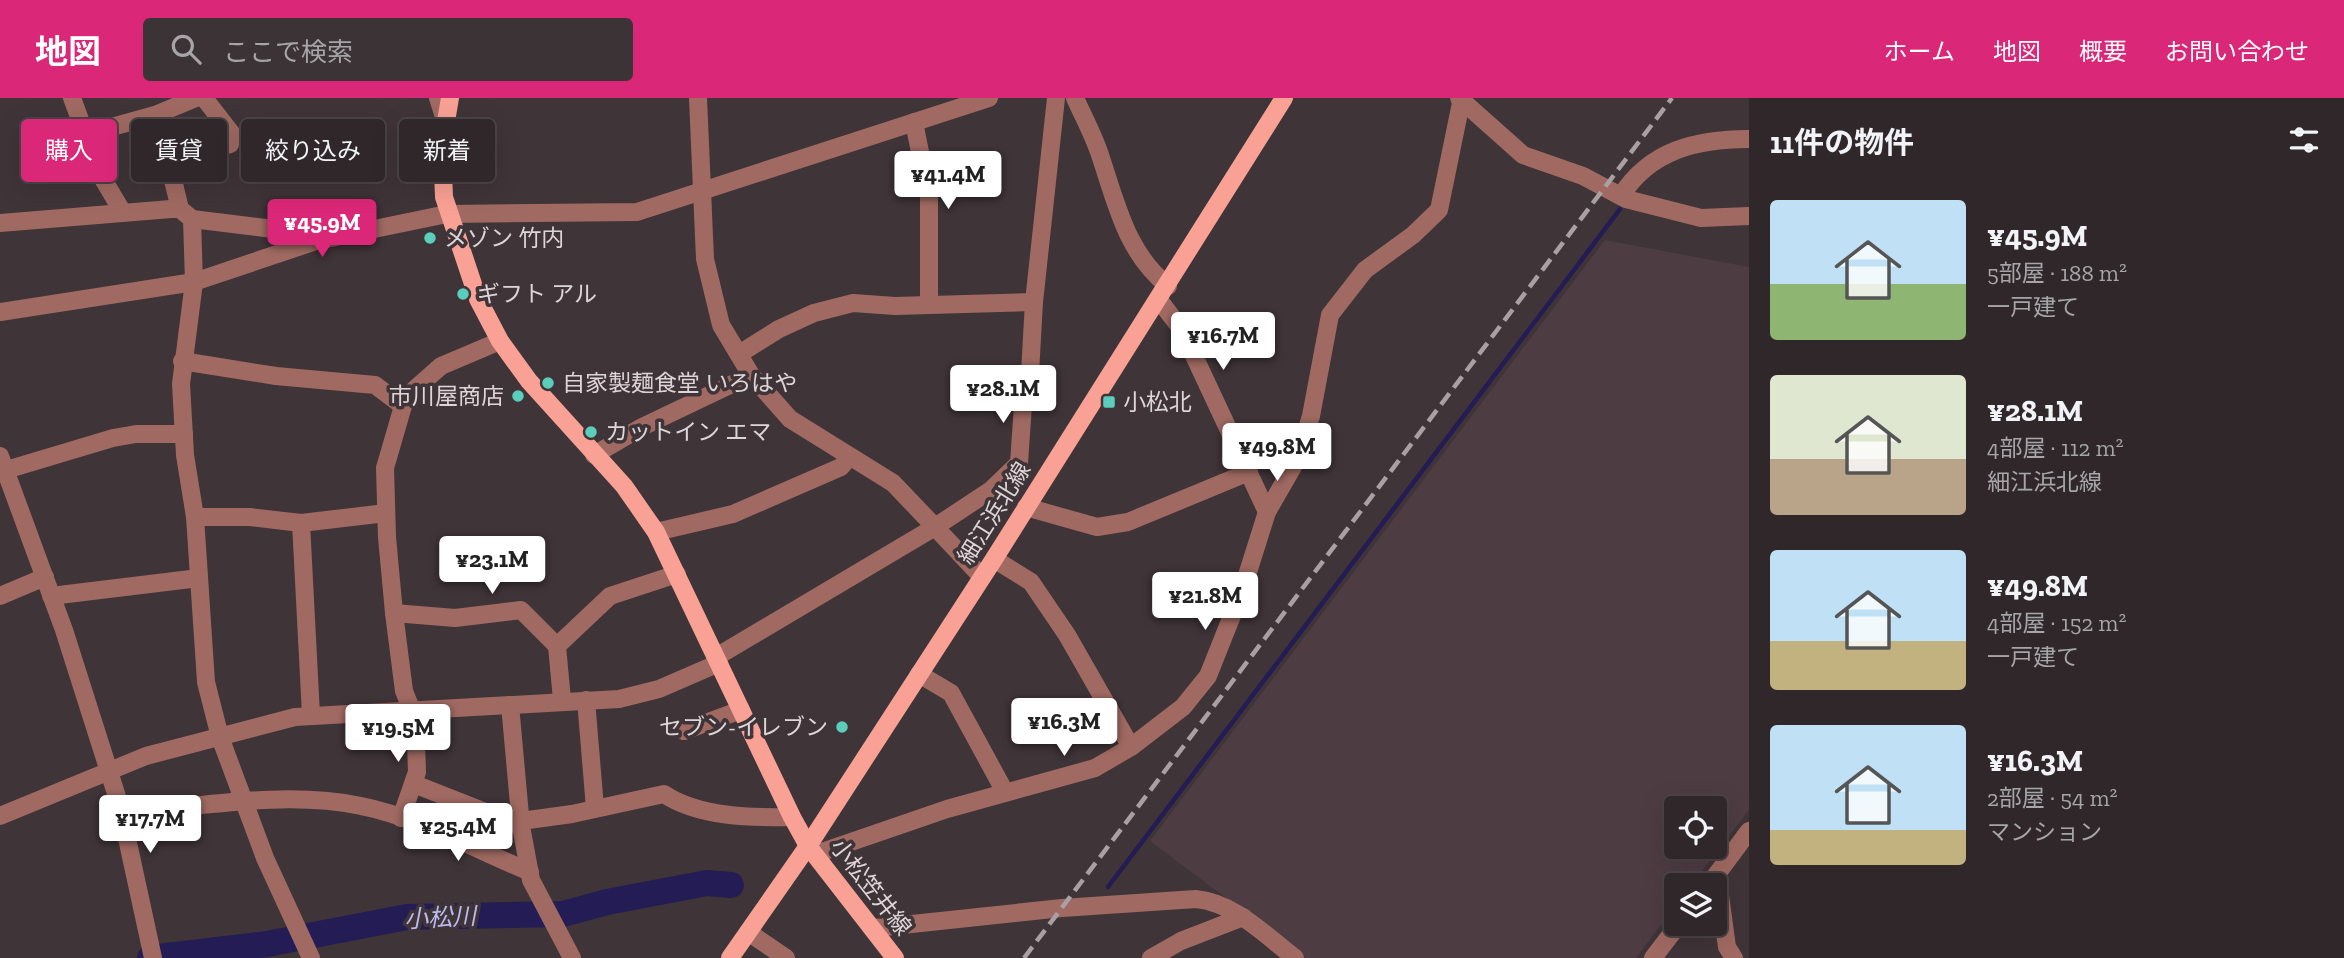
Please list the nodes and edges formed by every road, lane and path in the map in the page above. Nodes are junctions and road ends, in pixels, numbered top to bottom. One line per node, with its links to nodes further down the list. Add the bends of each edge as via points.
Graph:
1 (72, 98): 12 (street)
2 (196, 98): 16 (street)
3 (204, 98): 23 (street, via 232,140 175,160 171,172)
4 (438, 98): 13 (street)
5 (450, 98): 14 (main road, 小松笠井線)
6 (698, 98): 20 (street)
7 (989, 98): 15 (street)
8 (1056, 98): 30 (street)
9 (1075, 98): 29 (street, via 1132,246)
10 (1284, 98): 29 (main road, 細江浜北線)
11 (1460, 99): 21 (street, via 1523,155 1583,176); 44 (street, via 1440,210 1365,270 1330,315 1311,416 1298,458)
12 (78, 119)
13 (445, 119)
14 (445, 119)
15 (914, 122): 20 (street); 31 (street, via 929,197)
16 (117, 126)
17 (1749, 139): 21 (street, via 1699,141 1677,149 1634,176)
18 (105, 182): 22 (street)
19 (443, 182): 24 (main road, 小松笠井線)
20 (702, 192): 24 (street, via 628,214); 34 (street, via 711,294 721,325)
21 (1621, 197): 25 (street, via 1701,218)
22 (122, 211): 23 (street); 26 (street)
23 (186, 214): 27 (street, via 290,231); 28 (street)
24 (447, 214): 27 (street); 33 (main road, 小松笠井線, via 478,299)
25 (1749, 216)
26 (0, 223)
27 (316, 241): 28 (street)
28 (194, 282): 32 (street); 35 (street)
29 (1164, 293): 42 (street); 43 (main road, 細江浜北線)
30 (1034, 302): 31 (street); 48 (street, via 1019,463 991,490)
31 (929, 304): 34 (street, via 840,305 779,329)
32 (0, 312)
33 (500, 341): 37 (street, via 441,366); 39 (main road, 小松笠井線)
34 (739, 354): 36 (street)
35 (182, 361): 37 (street, via 375,385); 38 (street)
36 (751, 375): 39 (street); 40 (street, via 790,419)
37 (403, 406): 45 (street, via 386,468)
38 (184, 434): 41 (street, via 136,434); 46 (street)
39 (594, 455): 49 (main road, 小松笠井線, via 624,486)
40 (849, 457): 48 (street, via 893,483); 49 (street, via 841,467 733,514)
41 (3, 463): 52 (street)
42 (1249, 472): 43 (street, via 1128,522 1097,527); 44 (street)
43 (1026, 507): 50 (main road, 細江浜北線)
44 (1267, 512): 69 (street, via 1208,676 1183,707)
45 (386, 513): 47 (street); 57 (street)
46 (195, 517): 47 (street); 54 (street)
47 (301, 523): 66 (street)
48 (935, 527): 53 (street); 59 (street)
49 (656, 533): 51 (main road, 小松笠井線)
50 (994, 559): 53 (main road, 細江浜北線); 69 (street, via 1031,582)
51 (677, 574): 58 (street, via 610,596); 59 (main road, 小松笠井線)
52 (45, 577): 55 (street); 56 (street)
53 (982, 577): 60 (main road, 細江浜北線)
54 (199, 578): 56 (street); 68 (street, via 206,682)
55 (0, 596)
56 (51, 596): 70 (street)
57 (394, 613): 58 (street, via 455,618 521,610); 65 (street, via 404,691)
58 (557, 646): 61 (street)
59 (717, 660): 62 (street, via 639,696); 64 (main road, 小松笠井線)
60 (919, 674): 72 (street, via 951,693); 81 (main road, 細江浜北線)
61 (562, 700): 62 (street); 63 (street)
62 (586, 700): 74 (street)
63 (510, 705): 65 (street); 79 (street)
64 (741, 710): 67 (street); 77 (main road, 小松笠井線)
65 (412, 711): 66 (street); 71 (street, via 417,763)
66 (312, 715): 68 (street)
67 (684, 731)
68 (220, 737): 70 (street); 73 (street)
69 (1131, 747): 72 (street, via 1094,768)
70 (108, 771): 75 (street); 76 (street)
71 (414, 784): 78 (street); 79 (street)
72 (1006, 792): 81 (street)
73 (246, 803): 76 (street); 78 (street, via 287,798 361,806); 89 (street, via 265,858)
74 (595, 808): 77 (street, via 664,794 680,803 725,813); 79 (street)
75 (2, 813)
76 (121, 813): 90 (street)
77 (792, 817): 81 (main road, 小松笠井線)
78 (401, 818): 82 (street)
79 (521, 823): 82 (street)
80 (1749, 831): 83 (street)
81 (812, 850): 85 (main road, 小松笠井線); 86 (main road, 細江浜北線)
82 (530, 872): 91 (street)
83 (1718, 873)
84 (1243, 917): 85 (street, via 1213,901 1179,899); 95 (street); 96 (street)
85 (874, 928): 94 (main road, 小松笠井線)
86 (748, 932): 92 (main road, 細江浜北線); 93 (street)
87 (1670, 936): 97 (street)
88 (1726, 936): 98 (street)
89 (308, 952)
90 (153, 954)
91 (572, 958)
92 (730, 958)
93 (786, 958)
94 (895, 958)
95 (1151, 958)
96 (1295, 958)
97 (1653, 958)
98 (1734, 958)

